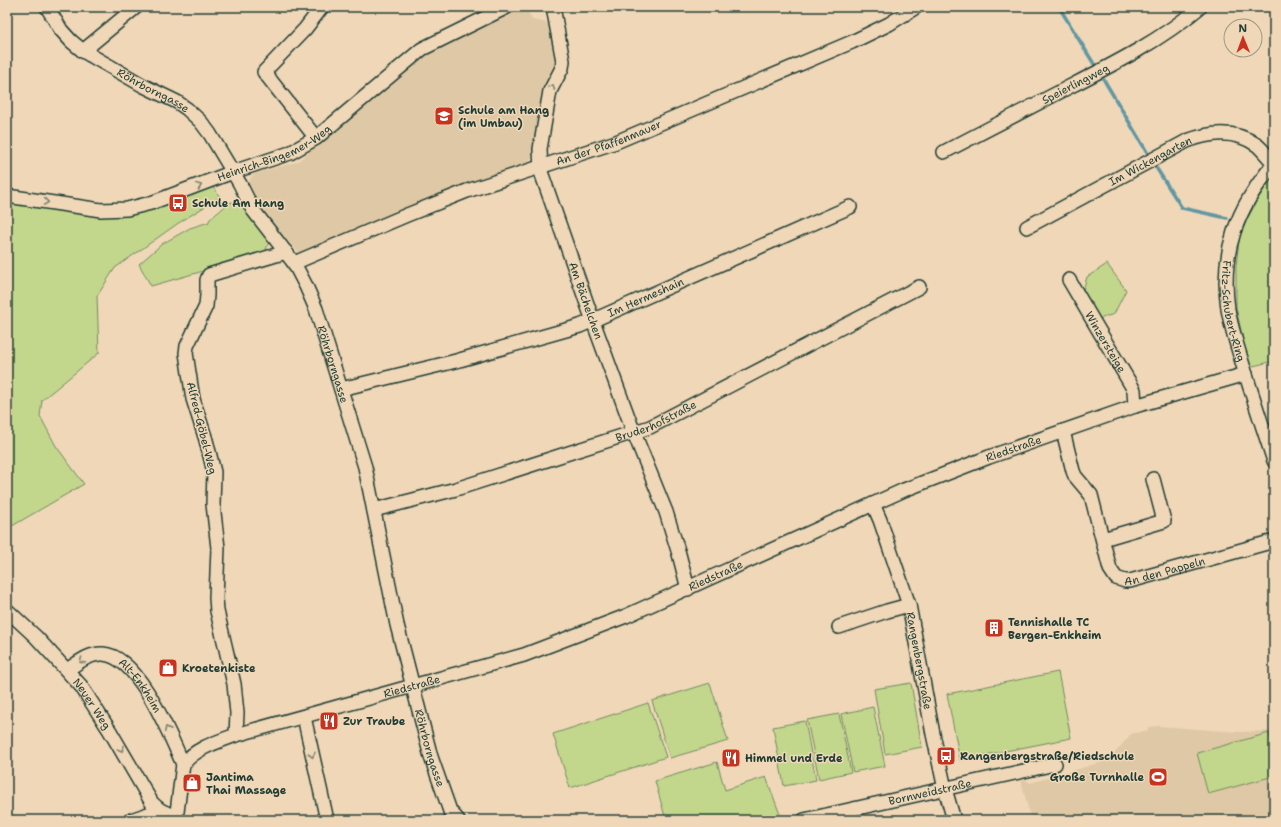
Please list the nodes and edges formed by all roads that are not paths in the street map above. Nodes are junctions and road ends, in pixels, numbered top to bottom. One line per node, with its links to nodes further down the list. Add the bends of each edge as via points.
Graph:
1 (47, 7): 8 (street, Röhrborngasse, via 61,30)
2 (136, 7): 8 (street)
3 (322, 7): 9 (street, via 264,72)
4 (507, 7): 9 (street, Heinrich-Bingemer-Weg, via 422,49)
5 (553, 7): 12 (street, Am Bächelchen, one-way to 5, via 540,149 550,91 563,61)
6 (916, 7): 12 (street, An der Pfaffenmauer, via 889,24 819,56 616,142)
7 (1200, 7): 10 (street, Speierlingweg, via 1172,30 1146,46)
8 (83, 51): 13 (street, Röhrborngasse, via 187,108 210,134)
9 (316, 138): 13 (street, Heinrich-Bingemer-Weg, via 290,153)
10 (944, 152)
11 (1274, 163): 16 (street, Im Wickengarten, via 1257,145 1243,138 1228,133 1209,134 1187,141); 22 (street, Fritz-Schubert-Ring, via 1257,184 1243,208 1227,257 1228,310)
12 (541, 167): 18 (street, An der Pfaffenmauer, via 467,191); 21 (street, Am Bächelchen, via 543,181)
13 (233, 172): 14 (street, Heinrich-Bingemer-Weg, one-way to 13, via 101,210 126,209 151,203); 17 (street, Röhrborngasse, via 252,210)
14 (7, 196)
15 (850, 207): 21 (street, Im Hermeshain)
16 (1027, 227)
17 (286, 252): 18 (street, Röhrborngasse); 40 (street, Alfred-Göbel-Weg, via 209,275 206,306 186,350 193,399 214,472 212,504 218,548 217,611 234,684)
18 (294, 263): 23 (street, Röhrborngasse, via 316,309)
19 (1069, 280): 24 (street, Winzersteige, via 1134,390)
20 (919, 287): 26 (street, Bruderhofstraße, via 657,423)
21 (593, 321): 23 (street, Im Hermeshain, via 456,361); 26 (street, Am Bächelchen)
22 (1246, 374): 24 (street, Riedstraße); 27 (street, Fritz-Schubert-Ring)
23 (341, 389): 30 (street, Röhrborngasse, via 365,467)
24 (1135, 406): 25 (street, Riedstraße)
25 (1063, 431): 29 (street, Riedstraße); 31 (street, An den Pappeln, via 1073,471 1091,495)
26 (634, 432): 30 (street, Bruderhofstraße, via 456,489); 33 (street, Am Bächelchen, via 666,512)
27 (1274, 461)
28 (1153, 479): 31 (street, via 1164,521)
29 (873, 504): 33 (street, Riedstraße); 34 (street, Rangenbergstraße)
30 (374, 510): 38 (street, Röhrborngasse)
31 (1103, 539): 32 (street, An den Pappeln, via 1113,575 1125,581)
32 (1274, 541)
33 (688, 589): 38 (street, Riedstraße, via 524,655)
34 (909, 605): 36 (street); 43 (street, Rangenbergstraße)
35 (7, 610): 37 (street, Neuer Weg)
36 (839, 627)
37 (67, 670): 41 (street, Alt-Enkheim, one-way to 37, via 146,690 122,663 110,655 97,654); 44 (street, Neuer Weg, one-way to 44, via 81,686 152,803)
38 (412, 686): 39 (street, Riedstraße); 48 (street, Röhrborngasse, via 431,757 450,811)
39 (304, 717): 40 (street, Riedstraße); 47 (street, one-way to 47)
40 (236, 736): 41 (street, Riedstraße, via 198,751)
41 (183, 764): 45 (street)
42 (1055, 764): 43 (street, Bornweidstraße)
43 (944, 789): 49 (street, Bornweidstraße); 50 (street, Rangenbergstraße)
44 (160, 810): 45 (street); 46 (street)
45 (176, 818)
46 (131, 820)
47 (327, 820)
48 (458, 820)
49 (804, 820)
50 (954, 820)

